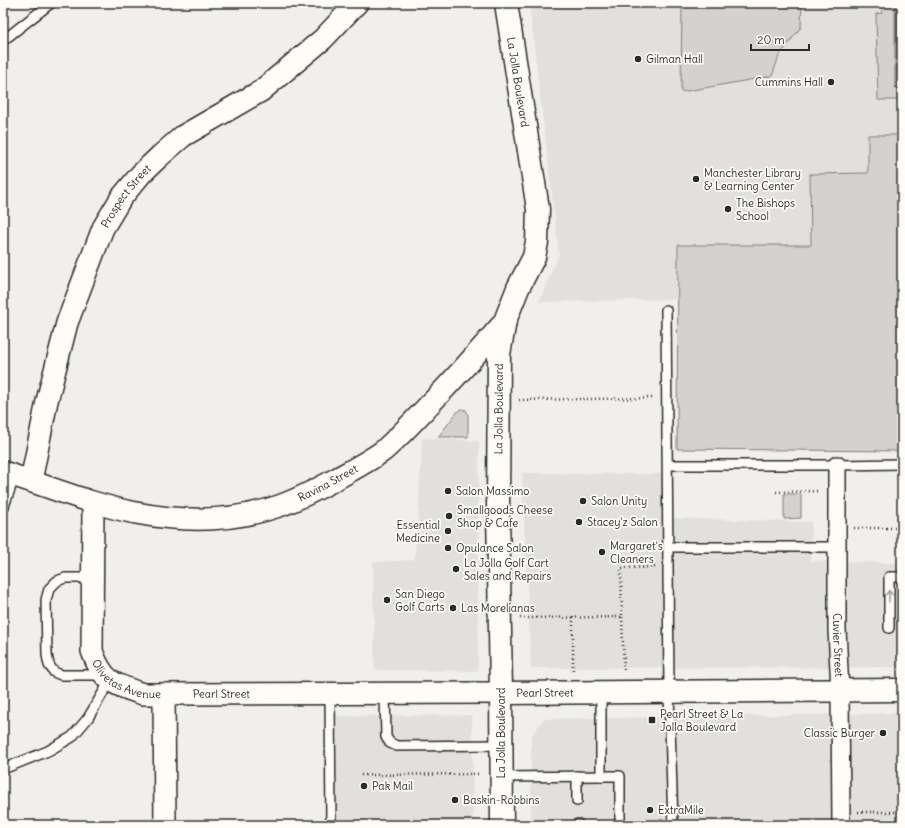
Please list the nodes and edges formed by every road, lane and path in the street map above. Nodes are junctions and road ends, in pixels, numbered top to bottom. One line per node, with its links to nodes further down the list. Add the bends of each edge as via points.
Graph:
1 (51, 3): 4 (lane)
2 (357, 3): 12 (street, Prospect Street, via 323,39 261,91 183,136 151,165 121,198 103,228 67,323 47,401)
3 (506, 3): 6 (main road, La Jolla Boulevard, via 538,209 538,242 534,257)
4 (5, 38)
5 (666, 310): 7 (lane)
6 (505, 321): 8 (main road, La Jolla Boulevard, via 499,354); 15 (street, Ravina Street, via 440,394 382,451 317,489 279,506 247,515 203,519 160,517)
7 (668, 398): 8 (path); 10 (lane)
8 (498, 400): 26 (main road, La Jolla Boulevard)
9 (902, 464): 11 (lane)
10 (668, 465): 11 (lane); 20 (lane)
11 (837, 466): 13 (street, Cuvier Street)
12 (16, 476): 15 (street, Ravina Street); 16 (lane)
13 (838, 491): 14 (path); 17 (street, Cuvier Street)
14 (776, 492)
15 (93, 503): 23 (street, Olivetas Avenue)
16 (3, 508)
17 (838, 528): 18 (path); 19 (street, Cuvier Street)
18 (902, 528)
19 (838, 547): 20 (lane); 30 (street, Cuvier Street, via 837,629)
20 (668, 548): 21 (lane)
21 (669, 567): 25 (path, via 621,568); 32 (lane)
22 (902, 577): 27 (lane, one-way to 22, via 889,577)
23 (93, 578): 28 (street, Olivetas Avenue, via 92,651 97,665); 28 (lane, via 65,578 49,588 46,600 47,656 54,672)
24 (573, 617): 25 (path); 26 (path); 34 (path)
25 (622, 617): 31 (path)
26 (500, 618): 33 (main road, La Jolla Boulevard)
27 (889, 628)
28 (107, 678): 36 (street, Olivetas Avenue, via 143,694); 40 (lane, via 91,713 72,737 48,751)
29 (902, 690): 30 (main road, Pearl Street)
30 (840, 691): 32 (main road, Pearl Street); 47 (street, Cuvier Street)
31 (624, 692): 32 (main road, Pearl Street); 35 (main road, Pearl Street)
32 (669, 692): 52 (lane)
33 (501, 693): 34 (main road, Pearl Street); 38 (street, Pearl Street); 39 (main road, La Jolla Boulevard)
34 (573, 693): 35 (main road, Pearl Street)
35 (601, 693): 44 (lane)
36 (164, 694): 37 (street, Pearl Street); 48 (street, Olivetas Avenue)
37 (330, 694): 38 (street, Pearl Street); 49 (lane)
38 (385, 694): 39 (lane, via 386,737 390,743 397,746)
39 (501, 745): 42 (main road, La Jolla Boulevard)
40 (3, 770)
41 (361, 775): 42 (path)
42 (502, 775): 43 (lane); 50 (main road, La Jolla Boulevard)
43 (577, 776): 44 (lane); 45 (lane)
44 (601, 776): 51 (lane, via 620,776)
45 (577, 801)
46 (902, 812): 47 (path)
47 (841, 819)
48 (165, 825)
49 (331, 825)
50 (502, 825)
51 (620, 825)
52 (673, 825)

